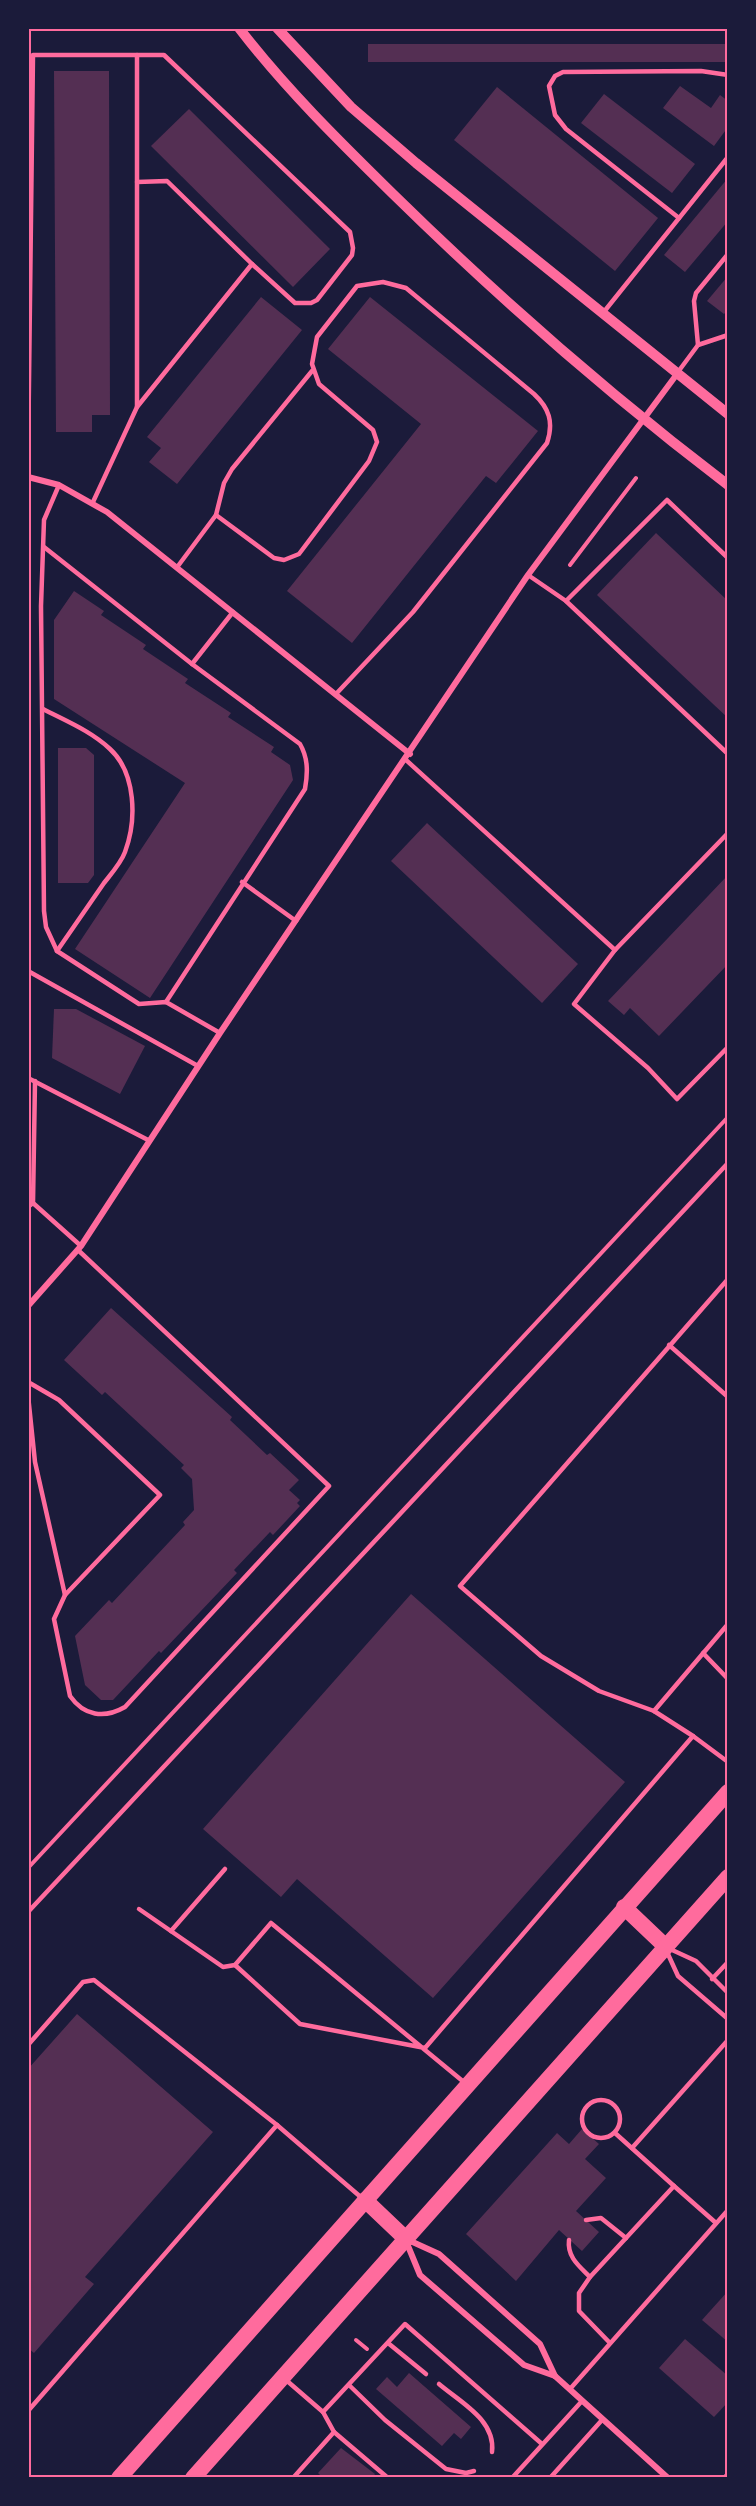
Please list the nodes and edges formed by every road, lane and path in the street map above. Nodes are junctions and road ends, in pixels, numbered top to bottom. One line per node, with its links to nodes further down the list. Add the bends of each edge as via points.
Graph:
1 (238, 28): 17 (street, via 315,117 473,272)
2 (277, 28): 10 (street, via 351,107)
3 (137, 55): 6 (lane); 9 (lane, via 164,55 350,232 352,255 311,303 295,303); 18 (lane, via 33,55)
4 (728, 75): 7 (lane, via 701,71 563,72 549,86 555,115 566,129)
5 (728, 157): 7 (lane)
6 (136, 182): 9 (lane, via 167,181); 15 (lane)
7 (679, 218): 10 (lane)
8 (728, 254): 12 (lane, via 696,293)
9 (252, 264): 15 (lane)
10 (603, 313): 14 (street)
11 (728, 335): 12 (lane)
12 (699, 345): 14 (lane)
13 (312, 371): 24 (lane, via 232,469); 24 (lane, via 319,384 373,430 377,442 369,461 291,559 274,558); 33 (lane, via 317,337 357,286 383,282 406,288 542,401 551,420 550,435 540,452 413,612)
14 (676, 374): 16 (street); 17 (street)
15 (137, 407): 23 (lane)
16 (728, 414)
17 (644, 419): 22 (street); 29 (street)
18 (28, 463)
19 (28, 477): 21 (street)
20 (636, 478): 28 (path)
21 (59, 485): 23 (street); 25 (lane, via 44,520)
22 (728, 485)
23 (93, 502): 27 (street)
24 (216, 515): 27 (lane)
25 (44, 547): 32 (lane); 34 (lane)
26 (728, 558): 30 (lane, via 667,501)
27 (178, 566): 31 (street)
28 (570, 566)
29 (528, 575): 30 (lane); 36 (street)
30 (566, 601): 35 (lane)
31 (233, 612): 32 (lane); 33 (street)
32 (192, 664): 38 (lane, via 300,744 307,764 305,789)
33 (336, 694): 36 (street)
34 (43, 709): 41 (lane, via 44,911 46,927); 41 (lane, via 110,748 129,777 131,800 125,854)
35 (728, 754)
36 (408, 757): 39 (street); 40 (lane)
37 (728, 834): 40 (lane)
38 (242, 882): 39 (lane); 43 (lane)
39 (297, 921): 44 (street)
40 (615, 950): 45 (lane, via 574,1004 648,1068 677,1099)
41 (57, 951): 43 (lane, via 140,1004)
42 (28, 971): 46 (lane)
43 (166, 1002): 44 (lane)
44 (220, 1033): 46 (street)
45 (728, 1047)
46 (198, 1066): 50 (street)
47 (28, 1078): 48 (lane)
48 (35, 1081): 50 (lane); 52 (lane)
49 (728, 1117): 68 (path)
50 (150, 1141): 53 (street)
51 (728, 1163): 73 (lane)
52 (31, 1205): 53 (lane)
53 (79, 1248): 55 (street); 60 (lane, via 329,1486 125,1707 114,1713 88,1713 70,1696 54,1619)
54 (728, 1279): 56 (lane)
55 (28, 1306)
56 (669, 1345): 59 (lane); 64 (lane, via 460,1586 541,1656 599,1691)
57 (28, 1382): 60 (lane, via 59,1400 160,1495)
58 (28, 1395): 60 (lane, via 35,1461)
59 (728, 1397)
60 (65, 1595)
61 (728, 1624): 62 (lane)
62 (703, 1653): 63 (lane); 64 (lane)
63 (728, 1679)
64 (654, 1711): 65 (lane)
65 (693, 1736): 66 (lane); 83 (lane)
66 (728, 1762)
67 (728, 1792): 71 (highway)
68 (28, 1868)
69 (225, 1869): 74 (lane)
70 (728, 1877): 75 (highway)
71 (624, 1907): 75 (highway); 84 (highway)
72 (139, 1909): 74 (lane)
73 (28, 1912)
74 (171, 1931): 77 (lane, via 223,1966)
75 (665, 1946): 78 (lane, via 696,1961); 80 (lane, via 678,1976); 94 (highway)
76 (728, 1962): 78 (lane)
77 (235, 1965): 83 (lane, via 300,2024); 83 (lane, via 271,1923)
78 (712, 1979): 79 (lane)
79 (728, 1993)
80 (728, 2019)
81 (728, 2040): 87 (lane)
82 (28, 2045): 85 (lane, via 83,1982 92,1979)
83 (425, 2048): 84 (lane)
84 (467, 2084): 89 (highway)
85 (277, 2125): 89 (lane); 108 (lane)
86 (615, 2133): 86 (lane, via 620,2121 617,2108 606,2101 588,2104 582,2115 586,2133 598,2139); 87 (lane)
87 (632, 2148): 88 (lane)
88 (675, 2186): 92 (lane); 93 (lane)
89 (365, 2200): 94 (highway); 115 (highway)
90 (728, 2210): 92 (lane)
91 (586, 2220): 93 (lane, via 601,2218)
92 (716, 2223): 98 (lane)
93 (626, 2238): 96 (lane)
94 (405, 2239): 102 (highway); 103 (street, via 439,2254 540,2344); 103 (street, via 420,2275 524,2365)
95 (569, 2240): 96 (lane, via 571,2258)
96 (590, 2277): 98 (lane, via 579,2293 579,2312)
97 (356, 2340): 100 (path)
98 (609, 2342): 106 (lane)
99 (388, 2343): 101 (lane); 105 (lane); 112 (lane, via 405,2324)
100 (368, 2351)
101 (426, 2374)
102 (283, 2376): 109 (lane); 116 (highway)
103 (555, 2376): 106 (street)
104 (439, 2384): 113 (lane, via 485,2424 491,2432)
105 (349, 2385): 109 (lane); 114 (lane, via 446,2469 466,2473)
106 (570, 2389): 107 (street)
107 (582, 2401): 110 (street); 112 (lane)
108 (28, 2411)
109 (323, 2412): 111 (lane)
110 (603, 2420): 120 (lane); 121 (street)
111 (333, 2432): 117 (lane); 118 (lane)
112 (542, 2444): 119 (lane)
113 (492, 2452)
114 (474, 2470)
115 (119, 2478)
116 (193, 2478)
117 (293, 2478)
118 (388, 2478)
119 (512, 2478)
120 (550, 2478)
121 (669, 2478)

